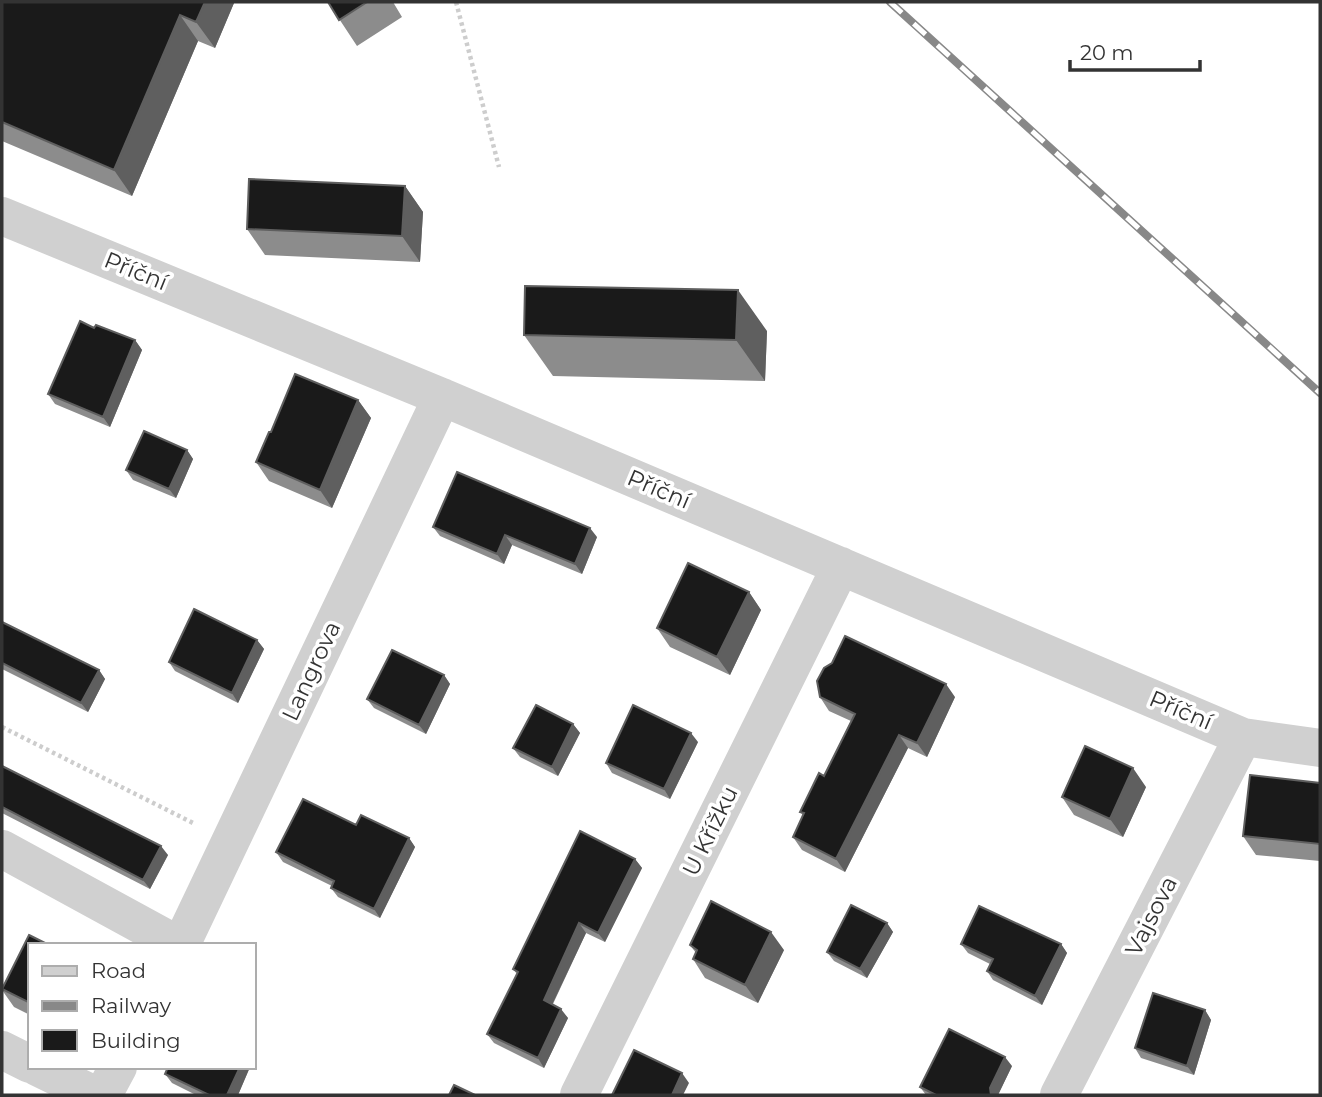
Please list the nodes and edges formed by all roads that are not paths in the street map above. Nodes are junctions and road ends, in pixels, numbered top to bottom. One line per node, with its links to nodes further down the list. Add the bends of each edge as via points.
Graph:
1 (2, 216): 2 (street, Příční)
2 (442, 397): 3 (street, Příční); 8 (street, Langrova)
3 (841, 566): 4 (street, Příční); 16 (street, U Křížku)
4 (1243, 737): 5 (street, Příční); 13 (street, Vajsova)
5 (1320, 748)
6 (2, 849): 7 (street)
7 (175, 943)
8 (180, 943)
9 (2, 1051): 10 (street)
10 (28, 1063)
11 (41, 1069): 14 (street)
12 (116, 1069): 15 (street)
13 (1070, 1093)
14 (95, 1095)
15 (103, 1095)
16 (579, 1095)

